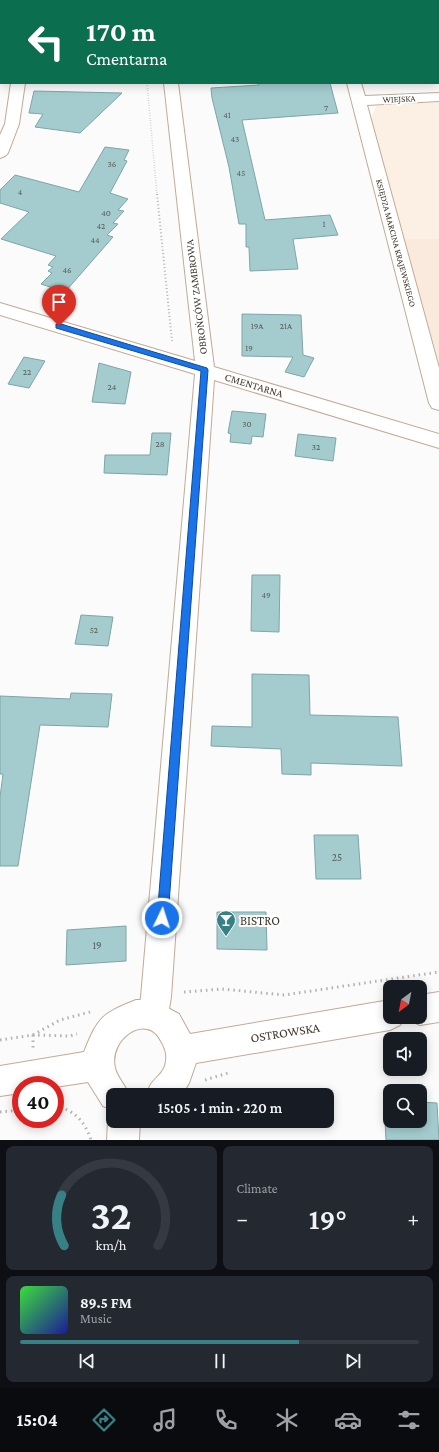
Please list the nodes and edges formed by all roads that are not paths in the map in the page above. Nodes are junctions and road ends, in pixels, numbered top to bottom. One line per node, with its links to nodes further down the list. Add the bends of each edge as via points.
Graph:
1 (18, 84): 6 (street, via 12,124)
2 (171, 84): 8 (street, OBROŃCÓW ZAMBROWA)
3 (354, 84): 5 (street, KSIĘDZA MARCINA KRAJEWSKIEGO)
4 (439, 97): 5 (street, WIEJSKA)
5 (359, 101): 9 (street, KSIĘDZA MARCINA KRAJEWSKIEGO)
6 (0, 153)
7 (0, 309): 8 (street, CMENTARNA)
8 (204, 370): 10 (street, CMENTARNA); 13 (street, OBROŃCÓW ZAMBROWA)
9 (439, 403)
10 (439, 441)
11 (439, 1007): 12 (street)
12 (427, 1009)
13 (153, 1015): 15 (street, via 164,1020 172,1028); 16 (street, via 130,1015 110,1028 103,1039)
14 (383, 1016): 15 (street, OSTROWSKA)
15 (181, 1051): 19 (street, via 181,1064)
16 (98, 1065): 17 (street); 18 (street)
17 (0, 1081)
18 (108, 1088)
19 (170, 1088)
20 (124, 1128): 21 (street)
21 (123, 1140)

